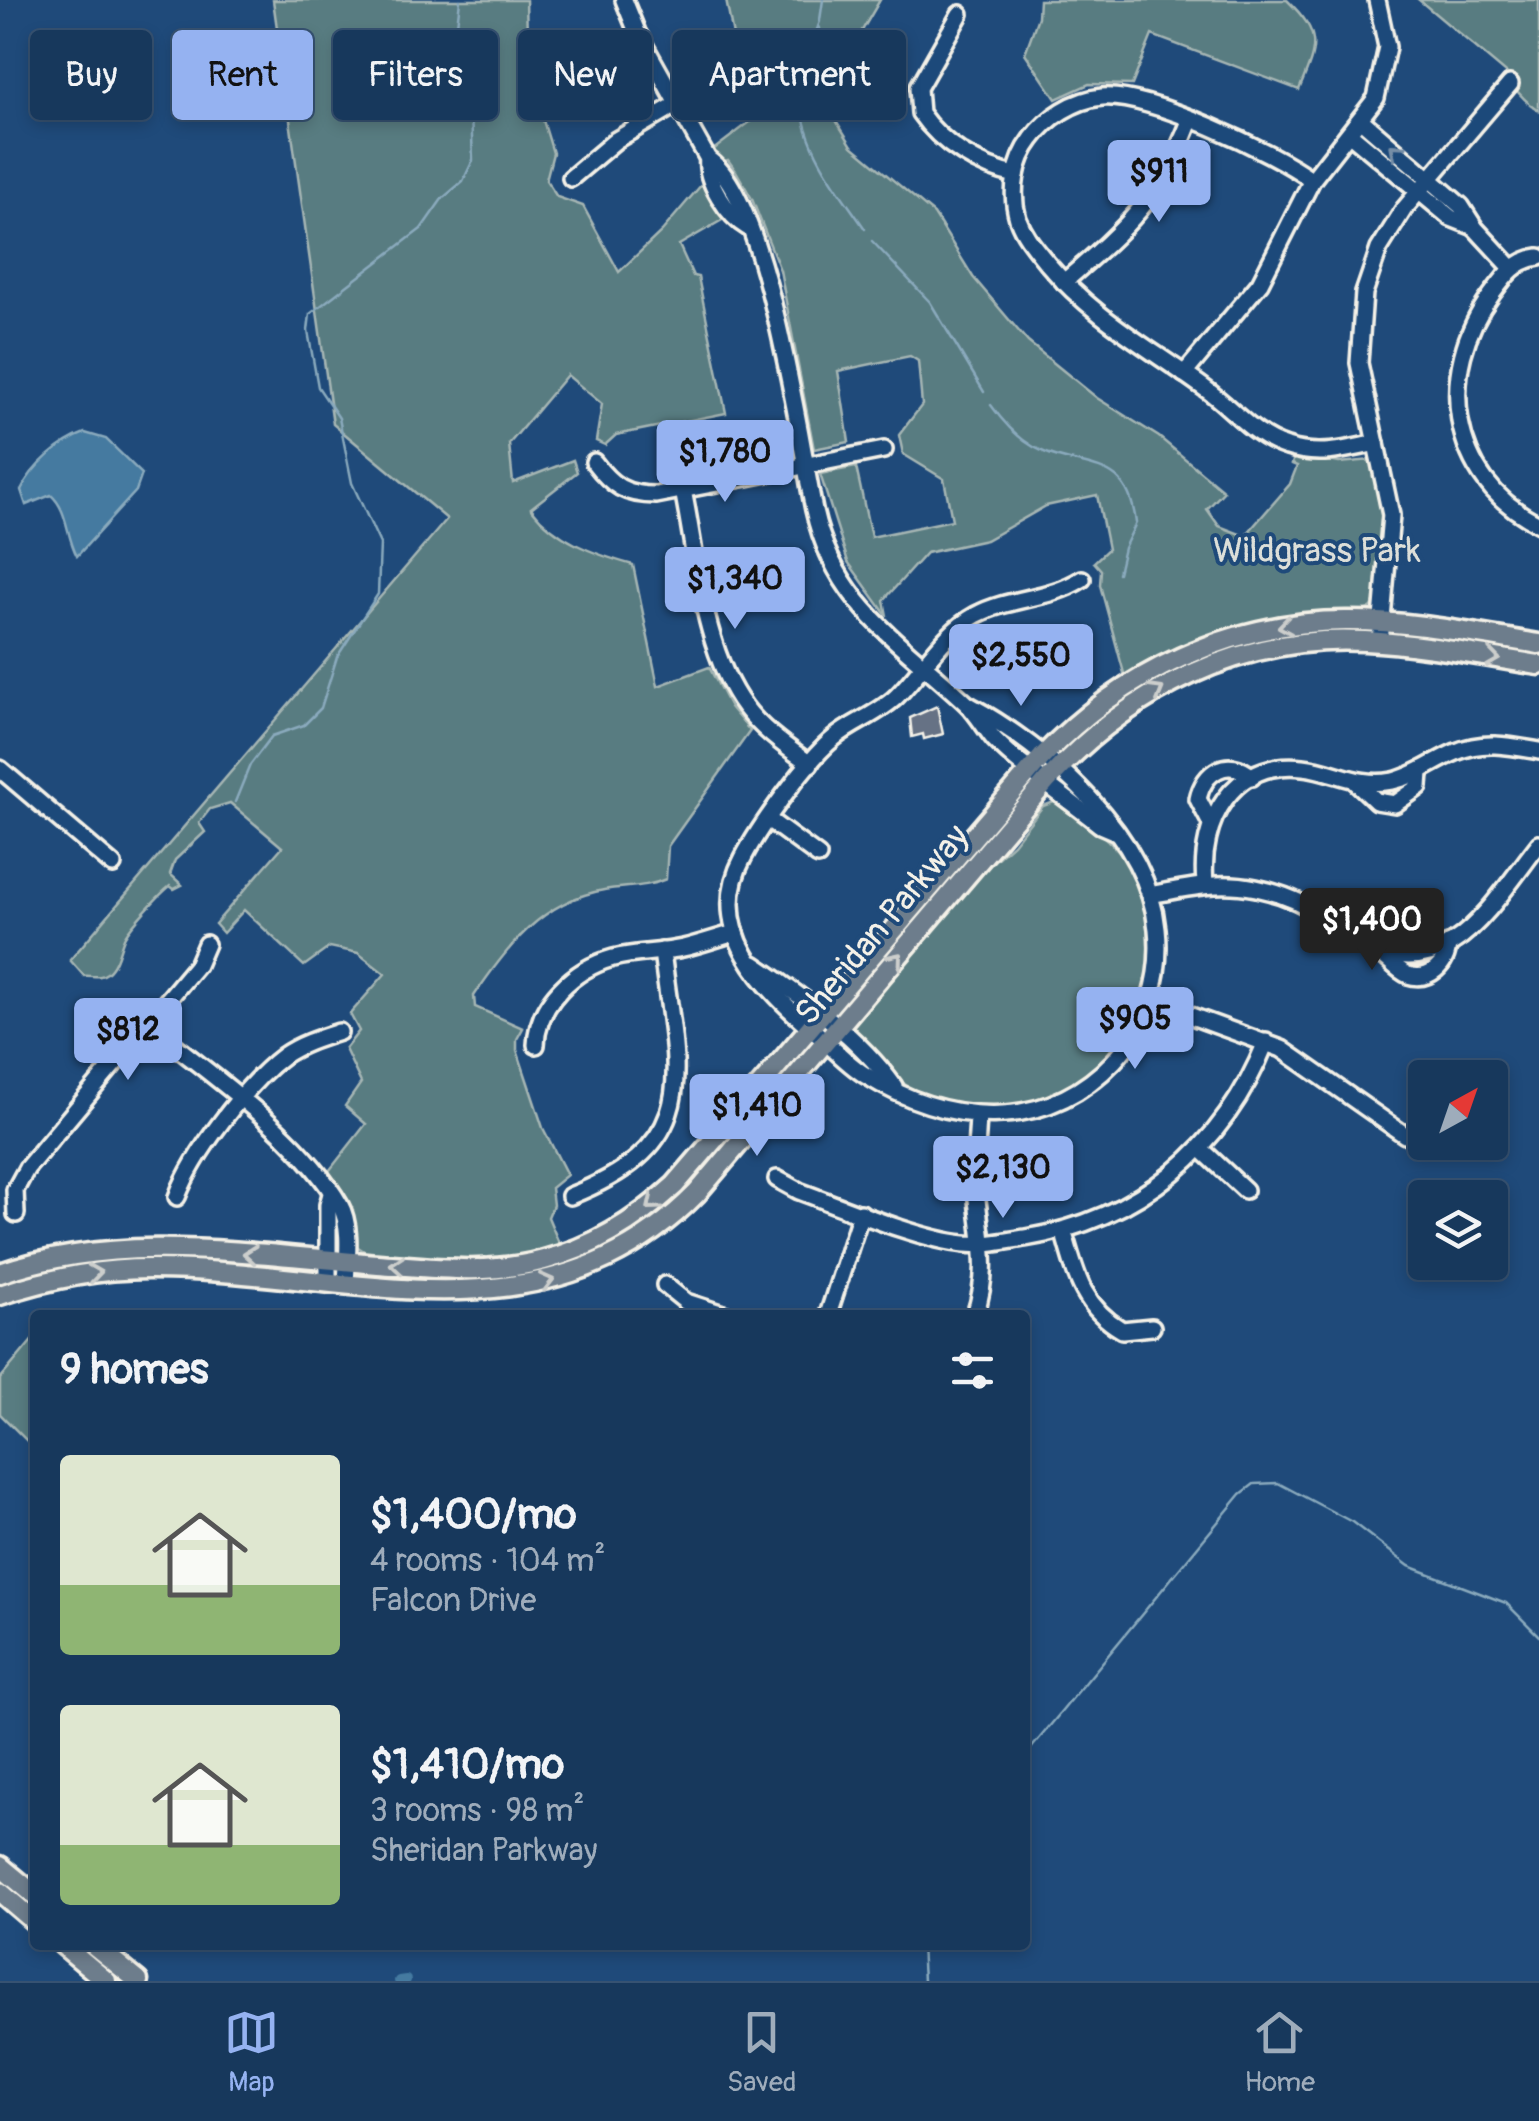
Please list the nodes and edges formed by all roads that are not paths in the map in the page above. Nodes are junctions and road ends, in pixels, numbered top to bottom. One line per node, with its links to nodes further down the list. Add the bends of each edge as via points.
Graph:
1 (624, 0): 5 (street)
2 (1377, 0): 8 (street, via 1386,65)
3 (960, 14): 11 (street, via 911,97 924,120 968,156)
4 (1510, 84): 14 (street)
5 (672, 93)
6 (672, 107): 12 (street, via 616,140)
7 (687, 120): 22 (street, via 738,196 768,280)
8 (1361, 120): 10 (street); 14 (street, one-way to 8)
9 (1190, 121): 11 (street, via 1131,99 1088,100 1044,126); 13 (street, via 1261,148); 17 (street, via 1154,196)
10 (1350, 134): 13 (street); 14 (street)
11 (1016, 175): 17 (street, via 1015,204 1024,231)
12 (571, 178)
13 (1312, 180): 18 (street, via 1260,283)
14 (1425, 185): 16 (street, via 1452,218 1475,228); 19 (street, via 1380,249 1360,316 1361,375)
15 (1539, 257): 16 (street)
16 (1512, 268): 24 (street, via 1467,337 1456,404 1480,474)
17 (1064, 282): 18 (street, via 1099,317)
18 (1184, 374): 19 (street, via 1256,432 1287,448 1323,453)
19 (1376, 443): 26 (street, via 1391,515)
20 (884, 450): 22 (street)
21 (594, 462): 23 (street, via 625,492)
22 (806, 466): 23 (street); 29 (street, via 818,526 847,590)
23 (683, 490): 32 (street, via 724,673 758,722)
24 (1539, 524)
25 (1082, 579): 29 (street, via 1062,592 980,613)
26 (1381, 632): 27 (main road, Sheridan Parkway); 28 (main road, Sheridan Parkway, one-way to 28); 31 (main road, Sheridan Parkway, one-way to 31, via 1300,624 1211,644 1115,694); 35 (main road, Sheridan Parkway, one-way to 26, via 1125,710 1210,666 1291,644)
27 (1539, 644)
28 (1539, 665)
29 (923, 666): 31 (street, via 996,740); 32 (street, via 896,697 833,738)
30 (1539, 751): 34 (street, via 1473,746)
31 (1037, 763): 35 (street); 49 (main road, Sheridan Parkway)
32 (810, 764): 38 (street)
33 (0, 769): 42 (street)
34 (1420, 772): 37 (street, via 1395,781); 37 (street, via 1419,787 1395,804 1376,800)
35 (1052, 776): 44 (street, via 1114,831); 52 (main road, Sheridan Parkway, one-way to 35)
36 (1252, 776): 37 (street, via 1307,767); 39 (street, via 1233,788); 39 (street, via 1225,766 1205,778 1198,799)
37 (1356, 782)
38 (769, 820): 41 (street); 45 (street, via 738,869 731,901)
39 (1210, 824): 43 (street)
40 (1539, 844): 43 (street, via 1468,929 1448,944 1404,956 1382,953 1296,901 1256,888)
41 (818, 856)
42 (113, 866)
43 (1204, 883): 44 (street)
44 (1150, 895): 48 (street, via 1158,943)
45 (735, 933): 47 (street); 49 (street, via 772,994)
46 (206, 944): 50 (street, via 197,965)
47 (662, 951): 54 (street, via 611,959 580,974 543,1013); 61 (street, via 676,1074 666,1123 624,1172)
48 (1150, 1001): 53 (street); 56 (street, via 1128,1044 1084,1087 1034,1111)
49 (816, 1021): 52 (street); 67 (main road, Sheridan Parkway, one-way to 67, via 675,1185 602,1238 499,1269)
50 (148, 1024): 55 (street); 64 (street, via 27,1168 16,1190)
51 (340, 1032): 55 (street, via 281,1058)
52 (832, 1035): 56 (street, via 864,1074 941,1110); 69 (main road, Sheridan Parkway, one-way to 52, via 490,1290 548,1282 610,1258 684,1206)
53 (1266, 1042): 57 (street, via 1308,1064); 58 (street, via 1234,1107)
54 (536, 1045)
55 (240, 1102): 62 (street, via 195,1157); 67 (street, via 303,1154 342,1207)
56 (978, 1116): 66 (street, via 975,1168)
57 (1405, 1135)
58 (1201, 1149): 60 (street); 65 (street, via 1138,1199)
59 (777, 1179): 63 (street)
60 (1245, 1190)
61 (570, 1196)
62 (176, 1197)
63 (860, 1213): 66 (street, via 954,1242); 73 (street)
64 (16, 1214)
65 (1063, 1230): 66 (street); 75 (street, via 1076,1279 1099,1315 1122,1330)
66 (984, 1244): 74 (street, via 986,1277)
67 (338, 1260): 68 (main road, Sheridan Parkway, one-way to 68, via 116,1248); 69 (street)
68 (0, 1273)
69 (337, 1282): 71 (main road, Sheridan Parkway, one-way to 69, via 65,1277 136,1269)
70 (666, 1285): 72 (street, via 686,1302)
71 (0, 1295)
72 (711, 1310)
73 (830, 1310)
74 (976, 1310)
75 (1152, 1327)
76 (0, 1866): 78 (main road)
77 (0, 1892): 79 (main road)
78 (30, 1892)
79 (30, 1918)
80 (69, 1950): 82 (main road)
81 (100, 1950): 83 (main road)
82 (106, 1981)
83 (138, 1981)

